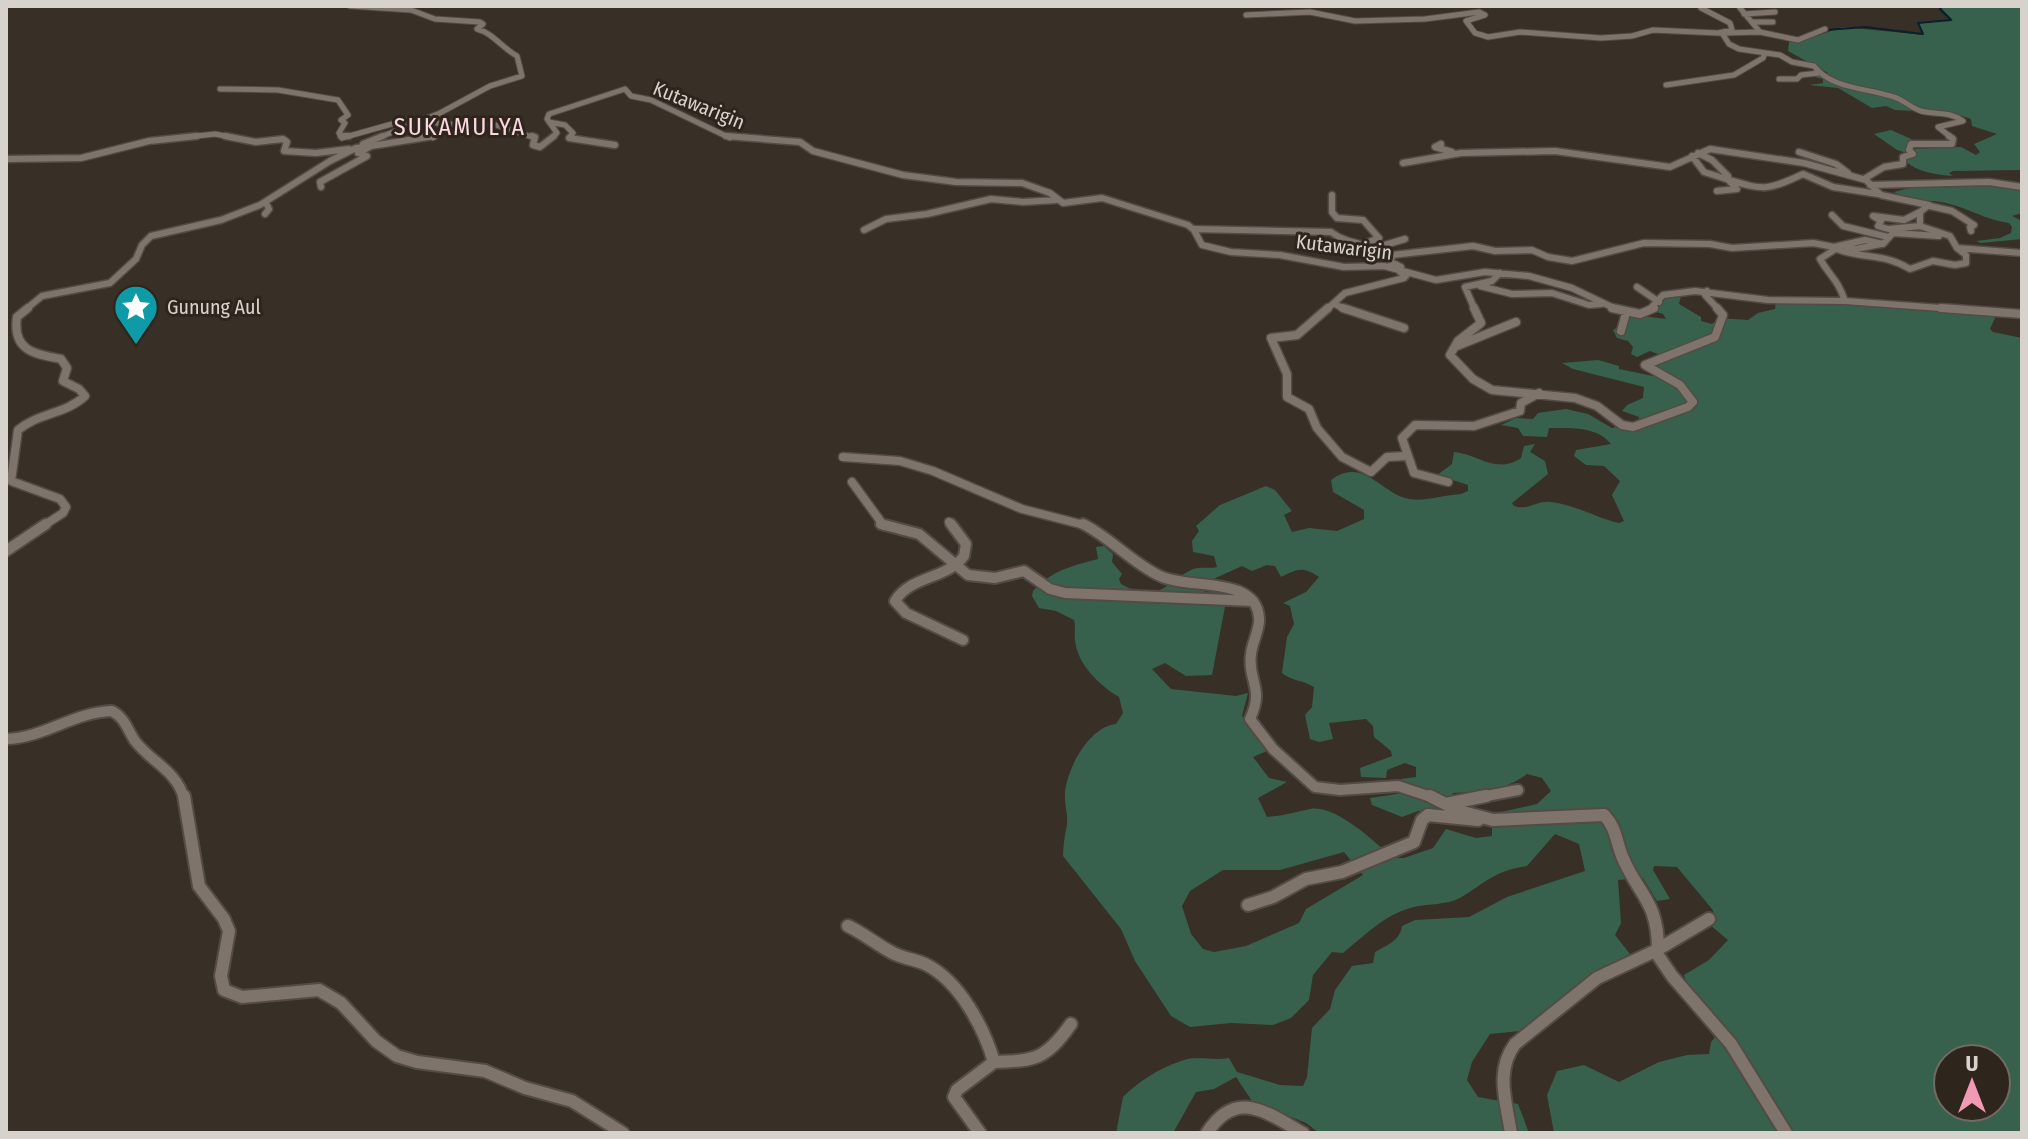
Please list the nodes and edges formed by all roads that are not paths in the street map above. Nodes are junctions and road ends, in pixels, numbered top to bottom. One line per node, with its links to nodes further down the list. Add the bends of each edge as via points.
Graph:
1 (350, 6): 17 (street, via 480,22 477,29 517,56 522,76)
2 (1704, 6): 11 (street, via 1730,23 1732,30)
3 (1740, 8): 5 (street)
4 (1775, 12): 5 (street)
5 (1744, 14): 7 (street)
6 (1246, 15): 11 (street, via 1310,12 1355,21 1479,12 1485,16 1466,21 1469,28 1498,38 1514,33)
7 (1753, 22): 8 (street); 10 (street)
8 (1773, 22)
9 (1825, 29): 10 (street, via 1798,40)
10 (1759, 32): 11 (street)
11 (1724, 33): 12 (street, via 1735,48)
12 (1765, 53): 13 (street, via 1814,66); 15 (street, via 1734,75)
13 (1819, 73): 14 (street); 33 (street, via 1896,97 1919,111 1955,115 1963,121 1938,127 1952,144 1915,142 1903,164 1884,167)
14 (1779, 79)
15 (1666, 85)
16 (220, 89): 18 (street, via 278,90 338,100 348,115 341,120 345,123 339,134 344,138 401,121)
17 (428, 118): 18 (street); 19 (street, via 439,124 496,125 535,137 536,147 548,144 557,133)
18 (415, 122): 20 (street, via 434,137); 23 (street)
19 (549, 122): 21 (street, via 568,127 573,133 569,138); 39 (street, Kutawarigin, via 551,112 626,89 631,96 651,100 730,138 800,142 810,151 903,175 1022,183)
20 (416, 142): 22 (street); 26 (street)
21 (615, 145)
22 (371, 146): 23 (street); 26 (street, via 358,153)
23 (354, 149): 29 (street, via 284,151 283,139 256,142 221,134 149,141 81,158); 40 (street)
24 (1799, 152): 31 (street, via 1836,164)
25 (1467, 153): 27 (street, via 1566,152 1663,167); 28 (street); 28 (street, via 1443,151 1438,145)
26 (367, 155): 34 (street, via 320,182)
27 (1695, 155): 31 (street, via 1710,149 1796,161); 32 (street, via 1704,172); 32 (street, via 1720,167)
28 (1433, 158): 30 (street)
29 (6, 159)
30 (1403, 163)
31 (1849, 176): 33 (street)
32 (1726, 180): 36 (street, via 1737,189); 38 (street, via 1772,189 1803,174 1833,187)
33 (1867, 182): 35 (street); 38 (street)
34 (321, 187)
35 (2022, 187)
36 (1717, 191)
37 (1332, 195): 52 (street, via 1337,218 1363,220)
38 (1881, 195): 41 (street)
39 (1056, 200): 46 (street, Kutawarigin, via 1127,203); 47 (street, Kutawarigin, via 991,199 886,219)
40 (266, 203): 43 (street); 82 (street, via 151,236 110,283 42,296 15,319 18,339 37,355 61,359 67,368 63,381 85,396 18,430 11,481 60,499 66,507)
41 (1930, 206): 42 (street); 48 (street, via 1952,211 1974,225)
42 (1920, 212): 45 (street); 45 (street, via 1904,220 1873,216 1884,229)
43 (265, 214)
44 (1832, 215): 51 (street, via 1843,226)
45 (1920, 226): 50 (street, via 1940,228)
46 (1194, 229): 54 (street, via 1328,231); 60 (street, Kutawarigin, via 1202,245 1231,252 1344,267)
47 (864, 230)
48 (1971, 231)
49 (1388, 234): 52 (street)
50 (1950, 236): 51 (street); 57 (street)
51 (1888, 237): 56 (street, via 1881,244 1865,240)
52 (1379, 238): 54 (street)
53 (1405, 239): 55 (street)
54 (1354, 243): 55 (street)
55 (1375, 248): 59 (street)
56 (1834, 248): 57 (street, via 1892,258 1912,269 1933,261 1966,263 1966,255); 59 (street, via 1813,243 1732,248 1644,243 1572,261 1532,250 1473,246); 66 (street, via 1820,259 1837,278)
57 (1957, 248): 58 (street)
58 (2022, 253)
59 (1392, 255): 62 (street, via 1392,264)
60 (1390, 267): 62 (street, Kutawarigin); 68 (street, via 1406,277 1345,293)
61 (1500, 273): 62 (street, Kutawarigin, via 1441,280); 64 (street); 69 (street, Kutawarigin, via 1572,288)
62 (1414, 275)
63 (1637, 287): 67 (street)
64 (1465, 289): 69 (street, via 1552,293); 75 (street, via 1481,323)
65 (1707, 291): 66 (street, via 1768,300); 67 (street, via 1670,293); 76 (street, via 1723,315 1715,337 1645,365 1680,385 1693,402 1688,407 1633,427 1589,403)
66 (1845, 301): 71 (street)
67 (1659, 302): 70 (street, via 1648,311)
68 (1335, 304): 73 (street); 77 (street, via 1297,335 1271,338 1287,374 1287,397 1309,409 1319,431 1359,470 1374,472 1387,457)
69 (1601, 304): 70 (street, Kutawarigin)
70 (1626, 313): 74 (street)
71 (2022, 314)
72 (1516, 322): 75 (street)
73 (1404, 328)
74 (1621, 331)
75 (1450, 348): 76 (street, via 1450,355 1484,386 1503,393)
76 (1539, 393): 77 (street, via 1521,403 1516,414 1474,426 1412,426 1402,438)
77 (1407, 456): 80 (street, via 1416,474)
78 (843, 457): 84 (street, via 900,461 1022,509 1071,519 1160,576 1238,589)
79 (852, 482): 83 (street, via 882,526 919,534)
80 (1448, 482)
81 (949, 522): 83 (street, via 967,547)
82 (6, 551)
83 (955, 566): 84 (street, via 976,577 1024,571 1065,593); 85 (street, via 908,586 895,601 904,612)
84 (1253, 601): 88 (street, via 1259,618 1250,657 1258,695 1250,719 1273,749 1315,787 1398,786)
85 (963, 640)
86 (6, 739): 96 (street, via 38,737 91,713 112,711 176,778 199,886 228,926 221,975 229,994 322,991 394,1055 480,1069 574,1102)
87 (1518, 790): 88 (street)
88 (1446, 804): 89 (street)
89 (1481, 818): 90 (street, via 1428,815 1414,842); 93 (street, via 1604,815 1652,906)
90 (1248, 905)
91 (1709, 919): 93 (street)
92 (848, 926): 95 (street, via 901,958 936,971 979,1023)
93 (1656, 950): 100 (street, via 1597,978 1515,1044 1502,1070); 101 (street, via 1731,1044)
94 (1071, 1024): 95 (street, via 1043,1059)
95 (994, 1062): 97 (street, via 954,1097)
96 (623, 1133)
97 (980, 1133)
98 (1207, 1133): 99 (street, via 1226,1110 1237,1106)
99 (1303, 1133)
100 (1511, 1133)
101 (1786, 1133)

